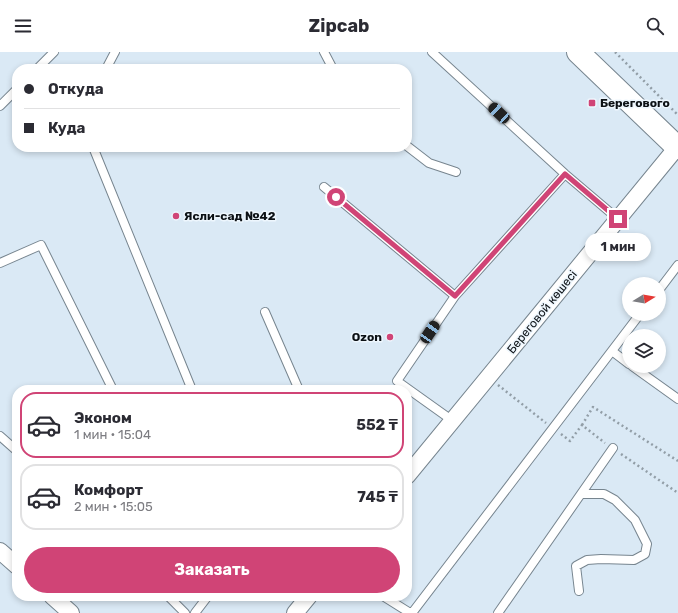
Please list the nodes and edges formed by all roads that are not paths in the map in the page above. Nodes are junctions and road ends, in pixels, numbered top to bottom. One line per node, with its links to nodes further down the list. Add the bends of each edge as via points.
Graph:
1 (54, 52): 6 (lane)
2 (115, 52): 7 (lane)
3 (324, 52): 8 (lane)
4 (432, 52): 15 (lane)
5 (578, 52): 11 (main road)
6 (44, 64)
7 (109, 64)
8 (330, 64)
9 (12, 94): 10 (lane)
10 (0, 106)
11 (678, 147): 17 (street, Береговой көшесі)
12 (412, 150): 14 (lane, via 430,163)
13 (95, 152): 28 (lane)
14 (456, 172)
15 (565, 174): 17 (lane); 21 (lane)
16 (324, 187): 21 (lane)
17 (618, 219): 33 (street, Береговой көшесі)
18 (0, 263): 27 (lane, via 41,245)
19 (678, 265): 20 (lane)
20 (666, 281)
21 (455, 296): 30 (lane, via 397,381)
22 (265, 312): 29 (lane)
23 (635, 321): 24 (lane)
24 (612, 351): 25 (lane); 51 (lane)
25 (622, 359)
26 (642, 373): 32 (lane)
27 (111, 385)
28 (190, 385)
29 (297, 385)
30 (402, 385)
31 (412, 392): 33 (lane)
32 (678, 399)
33 (452, 421): 37 (street, Береговой көшесі)
34 (0, 436): 35 (lane)
35 (12, 447)
36 (613, 448): 38 (lane)
37 (412, 470)
38 (582, 494): 41 (lane, via 604,494 615,500 635,520 647,544 645,554 634,560 587,560 576,566); 52 (lane)
39 (0, 551): 40 (street)
40 (12, 562)
41 (579, 591)
42 (58, 601): 47 (street)
43 (173, 601): 48 (lane)
44 (204, 601): 49 (lane)
45 (305, 601): 50 (street)
46 (391, 601): 51 (lane)
47 (71, 613)
48 (185, 613)
49 (195, 613)
50 (295, 613)
51 (411, 613)
52 (498, 613)

